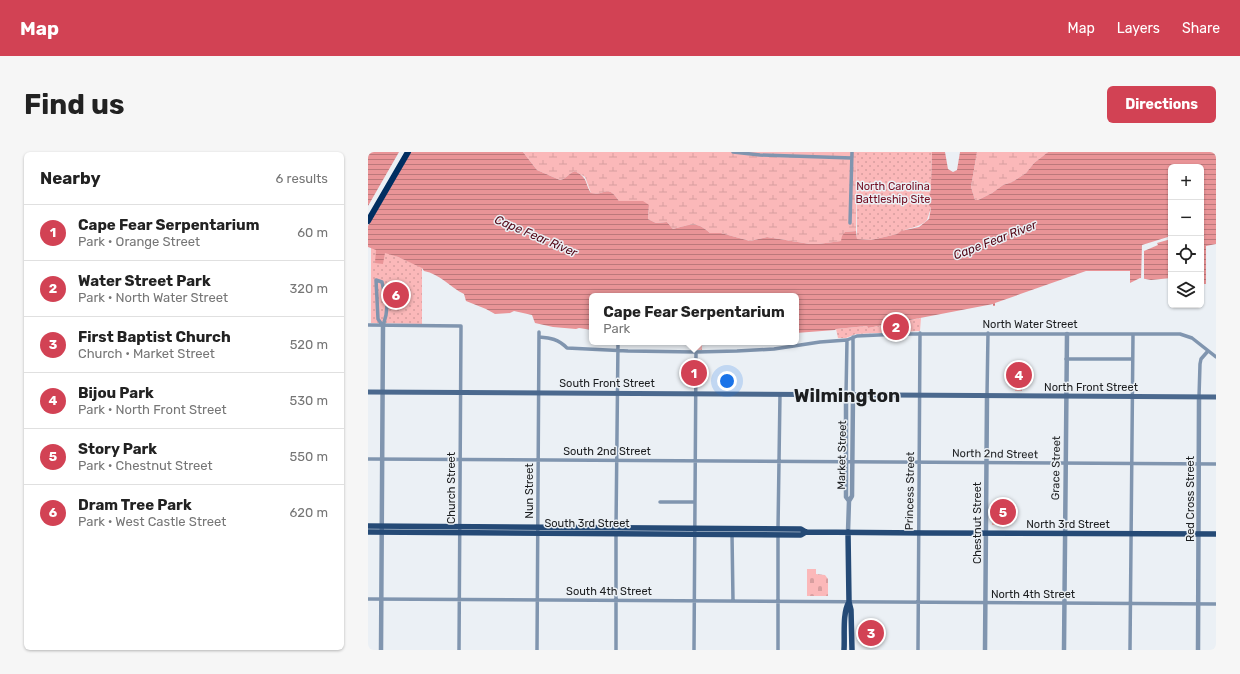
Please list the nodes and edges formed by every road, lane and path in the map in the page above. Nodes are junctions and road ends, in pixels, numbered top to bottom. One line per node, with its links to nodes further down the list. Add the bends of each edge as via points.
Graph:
1 (404, 152): 6 (highway)
2 (408, 152): 7 (highway)
3 (733, 152): 5 (street)
4 (852, 152): 5 (street)
5 (852, 158): 8 (street)
6 (368, 213)
7 (368, 221)
8 (850, 223)
9 (368, 325): 10 (street)
10 (383, 326): 10 (street, via 387,306 382,282 376,280 378,319); 27 (street); 28 (street, Church Street, via 461,326)
11 (539, 332): 16 (street, Nun Street)
12 (920, 333): 13 (street, North Water Street); 17 (street, North Water Street); 35 (street, Princess Street)
13 (988, 333): 14 (street, North Water Street); 36 (street)
14 (1067, 334): 15 (street, North Water Street); 24 (street, Grace Street)
15 (1133, 334): 21 (street, North Water Street, via 1183,335 1192,338); 25 (street)
16 (539, 337): 20 (street, North Water Street, via 554,338 567,348); 29 (street, Nun Street)
17 (854, 337): 18 (street, North Water Street); 34 (street, Market Street)
18 (847, 340): 22 (street, North Water Street, via 774,349); 33 (street, Market Street)
19 (618, 345): 20 (street)
20 (618, 351): 22 (street, North Water Street); 30 (street)
21 (1208, 351): 23 (street, North Water Street); 39 (street, Red Cross Street, via 1200,364)
22 (696, 352): 31 (street)
23 (1216, 357)
24 (1066, 359): 25 (street); 37 (street, Grace Street)
25 (1132, 359): 38 (street)
26 (368, 392): 27 (main road, South Front Street)
27 (383, 392): 28 (main road, South Front Street); 42 (street)
28 (461, 393): 29 (main road, South Front Street); 43 (street, Church Street)
29 (539, 393): 30 (main road, South Front Street); 44 (street, Nun Street)
30 (617, 394): 31 (main road, South Front Street); 45 (street)
31 (696, 394): 32 (main road, South Front Street); 46 (street)
32 (780, 394): 33 (main road, South Front Street); 47 (street)
33 (846, 395): 34 (main road, North Front Street); 48 (street, Market Street)
34 (853, 395): 35 (main road, North Front Street); 49 (street, Market Street)
35 (920, 396): 36 (main road, North Front Street); 50 (street, Princess Street)
36 (987, 396): 37 (main road, North Front Street); 51 (street, Chestnut Street)
37 (1066, 396): 38 (main road, North Front Street); 52 (street, Grace Street)
38 (1132, 397): 39 (main road, North Front Street); 53 (street)
39 (1199, 397): 40 (main road, North Front Street); 54 (street, Red Cross Street)
40 (1216, 397)
41 (368, 459): 42 (street, South 2nd Street)
42 (382, 459): 43 (street, South 2nd Street); 60 (street)
43 (460, 460): 44 (street, South 2nd Street); 61 (street, Church Street)
44 (539, 460): 45 (street, South 2nd Street); 62 (street, Nun Street)
45 (617, 460): 46 (street, South 2nd Street); 63 (street)
46 (695, 461): 47 (street, South 2nd Street); 58 (street)
47 (779, 461): 48 (street, South 2nd Street); 66 (street)
48 (846, 462): 49 (street, North 2nd Street); 56 (street, Market Street, via 846,497)
49 (852, 462): 50 (street, North 2nd Street); 56 (street, Market Street, via 852,496)
50 (919, 463): 51 (street, North 2nd Street); 68 (street, Princess Street)
51 (986, 463): 52 (street, North 2nd Street); 70 (street, Chestnut Street)
52 (1065, 464): 53 (street, North 2nd Street); 71 (street, Grace Street)
53 (1132, 464): 54 (street, North 2nd Street); 72 (street)
54 (1199, 464): 55 (street, North 2nd Street); 73 (street, Red Cross Street)
55 (1216, 464)
56 (849, 501): 67 (street, Market Street)
57 (660, 502): 58 (street)
58 (695, 502): 64 (street)
59 (368, 526): 60 (main road, South 3rd Street)
60 (382, 529): 61 (main road, South 3rd Street); 65 (main road, South 3rd Street); 76 (street)
61 (460, 529): 62 (main road, South 3rd Street); 77 (street, Church Street)
62 (538, 530): 63 (main road, South 3rd Street); 78 (street, Nun Street)
63 (616, 531): 64 (main road, South 3rd Street); 79 (street)
64 (695, 531): 66 (main road, South 3rd Street); 69 (main road, South 3rd Street); 80 (street)
65 (368, 532)
66 (778, 532): 67 (main road, South 3rd Street, via 801,529 806,532); 69 (main road, South 3rd Street); 82 (street)
67 (848, 532): 68 (main road, North 3rd Street); 83 (main road, Market Street)
68 (918, 533): 70 (main road, North 3rd Street); 84 (street, Princess Street)
69 (732, 534): 81 (street)
70 (986, 534): 71 (main road, North 3rd Street); 85 (street, Chestnut Street)
71 (1064, 534): 72 (main road, North 3rd Street); 86 (street, Grace Street)
72 (1131, 534): 73 (main road, North 3rd Street); 87 (street)
73 (1199, 534): 74 (main road, North 3rd Street); 88 (street, Red Cross Street)
74 (1216, 534)
75 (368, 599): 76 (street, South 4th Street)
76 (381, 599): 77 (street, South 4th Street); 90 (street)
77 (460, 600): 78 (street, South 4th Street); 91 (street, Church Street)
78 (538, 600): 79 (street, South 4th Street); 92 (street, Nun Street)
79 (616, 600): 80 (street, South 4th Street); 93 (street)
80 (694, 601): 81 (street, South 4th Street); 94 (street)
81 (733, 601): 82 (street, South 4th Street)
82 (779, 601): 83 (street, South 4th Street); 95 (street)
83 (849, 602): 84 (street, North 4th Street); 96 (main road, Market Street, via 845,613); 97 (main road, Market Street)
84 (918, 603): 85 (street, North 4th Street); 98 (street, Princess Street)
85 (985, 603): 86 (street, North 4th Street); 99 (street, Chestnut Street)
86 (1064, 603): 87 (street, North 4th Street); 100 (street, Grace Street)
87 (1131, 604): 88 (street, North 4th Street); 101 (street)
88 (1198, 604): 89 (street, North 4th Street); 102 (street, Red Cross Street)
89 (1216, 604)
90 (381, 650)
91 (459, 650)
92 (537, 650)
93 (616, 650)
94 (694, 650)
95 (778, 650)
96 (844, 650)
97 (852, 650)
98 (918, 650)
99 (985, 650)
100 (1064, 650)
101 (1130, 650)
102 (1198, 650)

